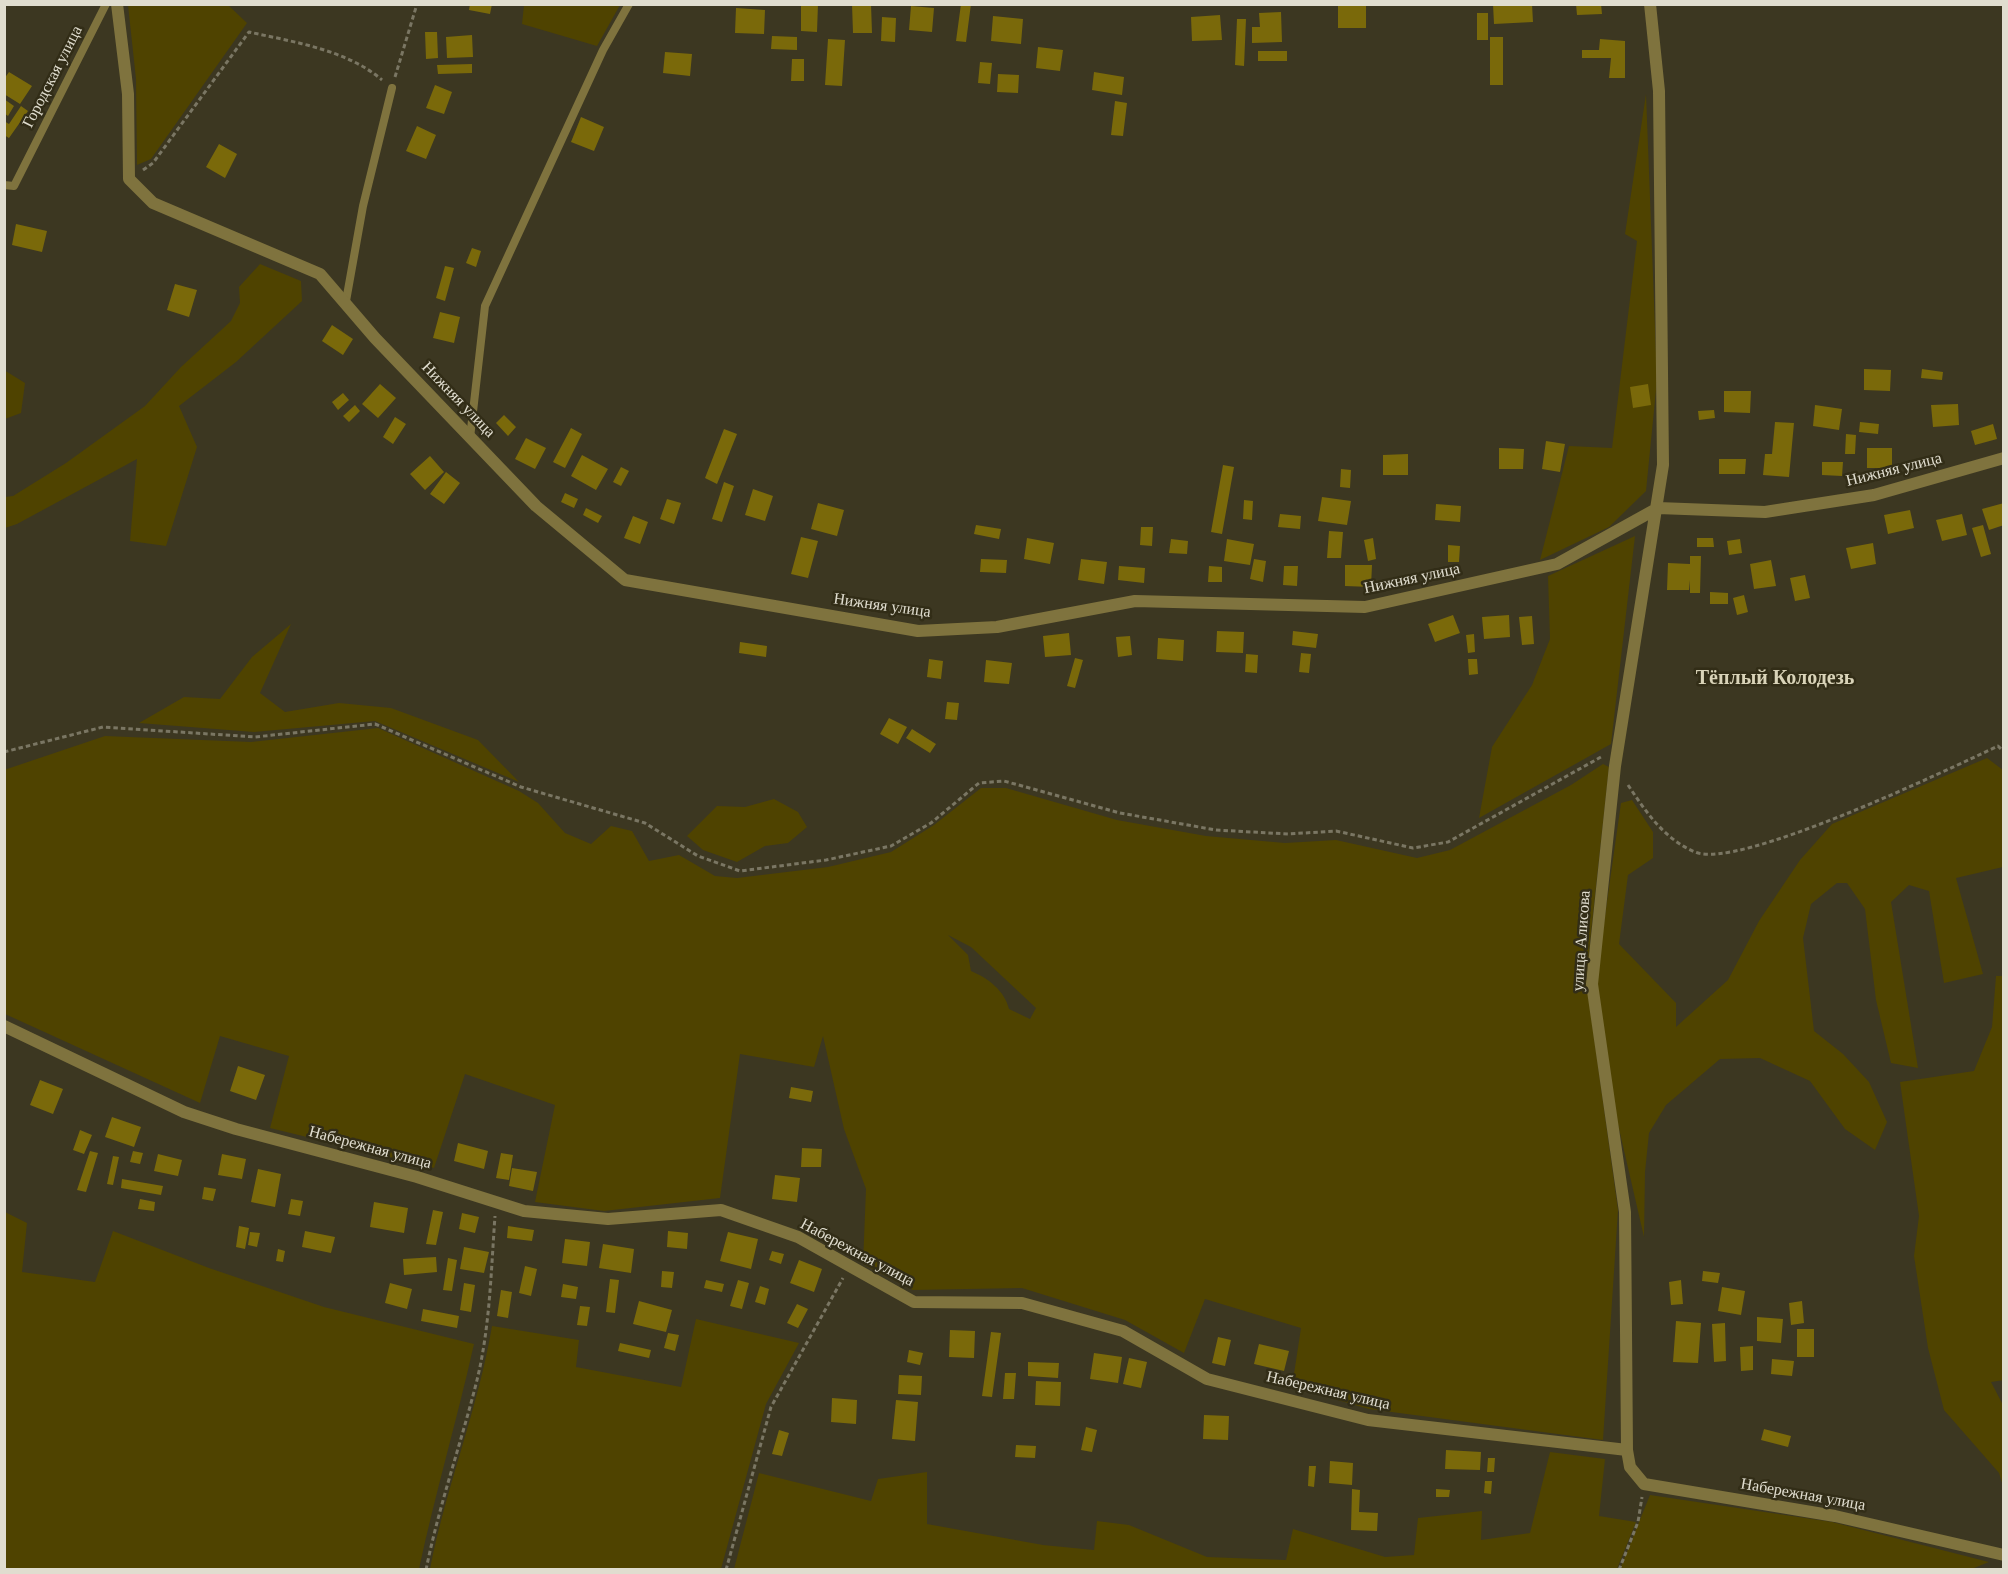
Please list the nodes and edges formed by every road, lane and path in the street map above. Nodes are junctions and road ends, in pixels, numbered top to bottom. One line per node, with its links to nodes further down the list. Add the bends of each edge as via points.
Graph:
1 (106, 4): 8 (lane, Городская улица, via 14,186)
2 (117, 4): 7 (street, via 128,94)
3 (417, 4): 6 (path)
4 (629, 4): 10 (lane, via 603,50 485,306)
5 (1650, 4): 12 (street, улица Алисова, via 1659,90 1663,465)
6 (392, 88): 7 (path, via 368,68 305,44 249,33 153,163); 9 (lane, via 363,206)
7 (129, 179): 9 (street, Нижняя улица, via 153,203 320,274)
8 (4, 184)
9 (346, 301): 10 (street, Нижняя улица, via 375,338)
10 (470, 438): 12 (street, Нижняя улица, via 537,506 625,580 918,631 997,627 1135,601 1365,607 1557,564)
11 (2004, 458): 12 (street, Нижняя улица, via 1874,495 1765,512)
12 (1658, 508): 13 (street, улица Алисова)
13 (1618, 747): 14 (path, via 1448,842 1413,848 1336,831 1288,834 1216,830 1120,813 1004,781 980,783 931,823 891,846 826,861 740,871 698,856 645,823 521,788 375,724 255,737 103,727); 16 (street, улица Алисова)
14 (4, 752)
15 (2004, 752): 16 (path, via 1998,746 1861,809 1743,851 1696,853 1656,826)
16 (1616, 766): 20 (street, улица Алисова, via 1592,984 1625,1212)
17 (4, 1026): 18 (street, Набережная улица, via 184,1112)
18 (496, 1203): 19 (street, Набережная улица, via 524,1211 608,1219 721,1210 798,1237); 23 (path, via 487,1323 477,1378 436,1517)
19 (850, 1266): 20 (street, Набережная улица, via 914,1302 1022,1303 1123,1331 1207,1379 1368,1420); 24 (path, via 771,1407)
20 (1627, 1450): 21 (street, via 1630,1467)
21 (1644, 1484): 22 (street, Набережная улица, via 1835,1516); 25 (path, via 1638,1522)
22 (2004, 1555)
23 (426, 1569)
24 (726, 1569)
25 (1619, 1569)

